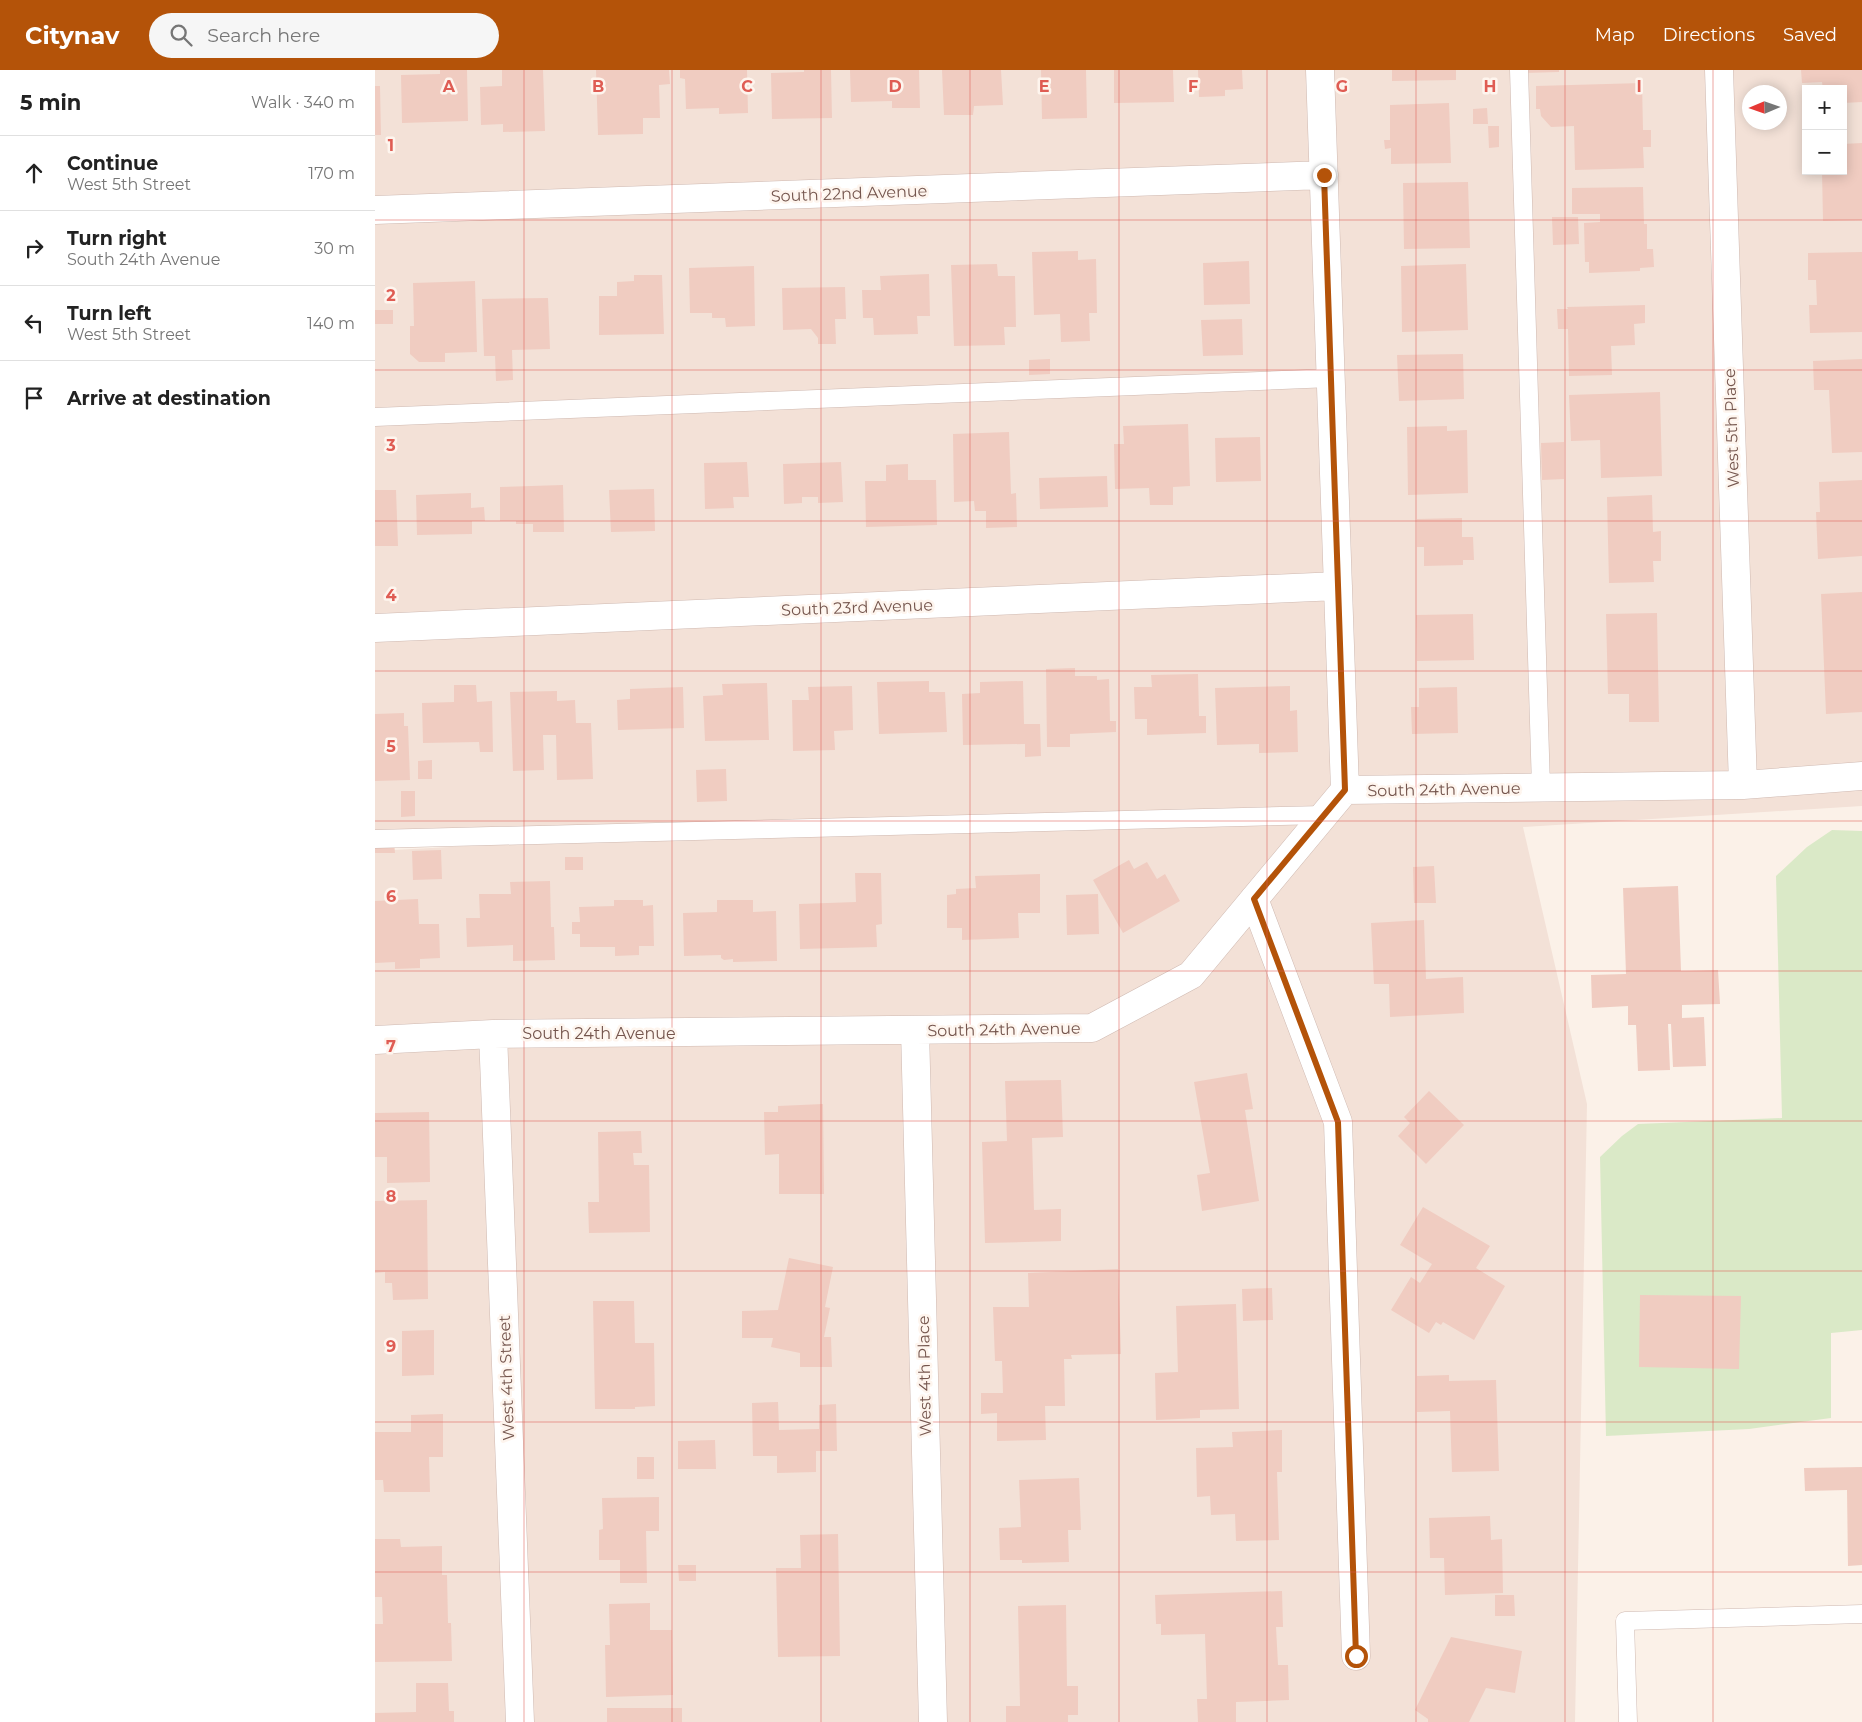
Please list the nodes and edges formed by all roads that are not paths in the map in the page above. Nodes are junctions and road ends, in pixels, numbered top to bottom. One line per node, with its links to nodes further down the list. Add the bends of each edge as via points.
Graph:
1 (1320, 70): 4 (street)
2 (1519, 70): 12 (lane)
3 (1719, 70): 11 (street, West 5th Place)
4 (1324, 175): 5 (street, South 22nd Avenue); 6 (street)
5 (375, 210)
6 (1331, 378): 7 (lane); 8 (street)
7 (375, 416)
8 (1338, 586): 9 (street, South 23rd Avenue); 13 (street)
9 (375, 628)
10 (1862, 776): 11 (street, South 24th Avenue)
11 (1743, 785): 12 (street, South 24th Avenue)
12 (1541, 787): 13 (street, South 24th Avenue)
13 (1345, 790): 14 (street, South 24th Avenue)
14 (1324, 814): 15 (lane); 16 (street, South 24th Avenue)
15 (375, 839)
16 (1254, 899): 17 (street, South 24th Avenue, via 1191,974 1092,1028); 21 (street, via 1338,1122)
17 (915, 1030): 18 (street, South 24th Avenue); 23 (street, West 4th Place)
18 (493, 1034): 19 (street, South 24th Avenue); 22 (street, West 4th Street)
19 (375, 1040)
20 (1862, 1614): 24 (lane, via 1625,1621)
21 (1356, 1656)
22 (520, 1722)
23 (933, 1722)
24 (1629, 1722)

